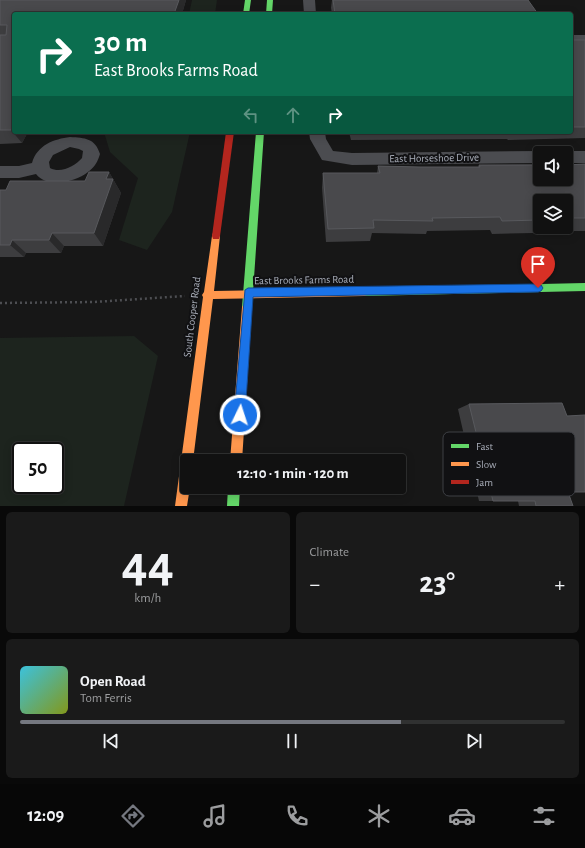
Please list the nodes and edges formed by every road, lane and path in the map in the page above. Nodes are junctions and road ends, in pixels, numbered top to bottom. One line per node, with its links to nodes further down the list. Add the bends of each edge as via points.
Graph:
1 (248, 0): 4 (main road)
2 (270, 0): 5 (main road)
3 (309, 0): 6 (street)
4 (246, 12)
5 (269, 12)
6 (310, 12)
7 (573, 39): 8 (street)
8 (585, 39)
9 (230, 134): 19 (main road, South Cooper Road)
10 (260, 134): 18 (main road)
11 (317, 134): 12 (street, East Horseshoe Drive, via 328,156 352,159)
12 (533, 157)
13 (573, 157): 14 (street)
14 (585, 157)
15 (40, 167): 16 (street, via 19,172)
16 (0, 172)
17 (585, 287): 18 (main road, East Brooks Farms Road)
18 (248, 293): 19 (main road, East Brooks Farms Road); 21 (main road)
19 (207, 294): 20 (path, via 94,302); 23 (main road, South Cooper Road)
20 (0, 303)
21 (236, 454)
22 (234, 494): 24 (main road)
23 (181, 506)
24 (233, 506)

